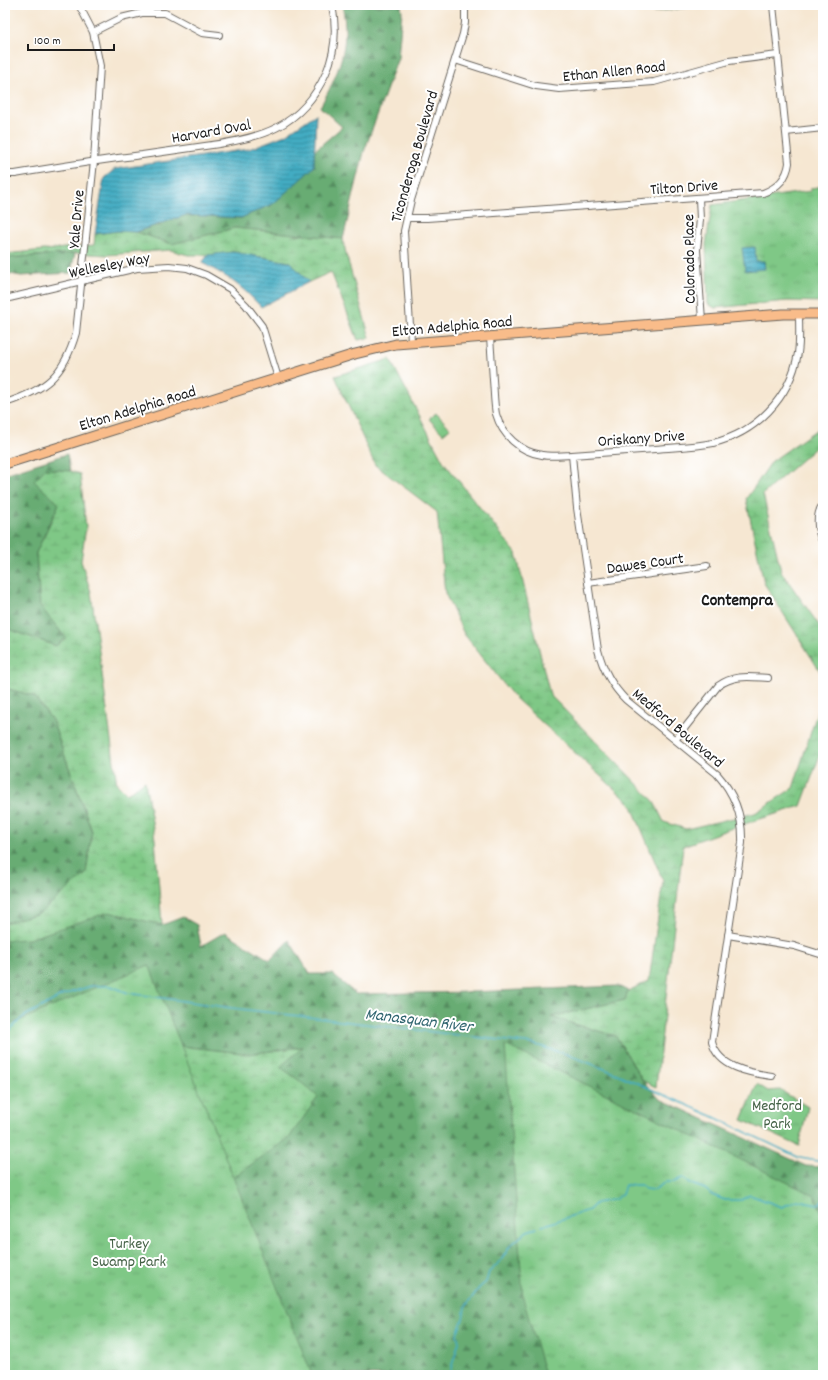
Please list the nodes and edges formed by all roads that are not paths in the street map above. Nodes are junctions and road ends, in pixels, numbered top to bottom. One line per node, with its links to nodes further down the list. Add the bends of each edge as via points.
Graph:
1 (79, 5): 5 (street, Yale Drive)
2 (332, 5): 11 (street, Harvard Oval, via 335,33 327,70 309,101 285,123 269,132 242,140)
3 (465, 5): 8 (street, Ticonderoga Boulevard, via 465,23)
4 (773, 5): 7 (street, Tilton Drive)
5 (93, 32): 6 (street, via 121,18 142,13 165,13 202,33); 11 (street, Yale Drive, via 100,66)
6 (219, 35)
7 (778, 55): 8 (street, Ethan Allen Road, via 729,61 654,82 559,89 536,86); 10 (street, Tilton Drive)
8 (455, 60): 14 (street, Ticonderoga Boulevard)
9 (823, 128): 10 (street)
10 (786, 132): 13 (street, Tilton Drive, via 788,167 785,176 775,187 763,193)
11 (94, 161): 12 (street, Harvard Oval); 15 (street, Yale Drive)
12 (5, 174)
13 (699, 198): 14 (street, Tilton Drive); 19 (street, Colorado Place, via 697,250)
14 (406, 218): 21 (street, Ticonderoga Boulevard, via 404,251)
15 (82, 282): 16 (street, Wellesley Way); 22 (street, Wellesley Way, via 137,268 169,266 187,268 206,275 230,289 262,326); 23 (street, Yale Drive, via 76,333 65,362 49,382 24,397)
16 (5, 299)
17 (799, 314): 18 (main road, Elton Adelphia Road); 19 (main road, Elton Adelphia Road); 24 (street, Oriskany Drive, via 798,352 790,380 772,408 751,426 738,434 712,443)
18 (823, 314)
19 (702, 320): 20 (main road, Elton Adelphia Road)
20 (490, 337): 21 (main road, Elton Adelphia Road); 24 (street, Oriskany Drive, via 495,407 503,429 514,442 529,452 550,456)
21 (411, 342): 22 (main road, Elton Adelphia Road, via 378,348)
22 (278, 378): 25 (main road, Elton Adelphia Road)
23 (5, 403)
24 (572, 455): 29 (street, Medford Boulevard)
25 (5, 464)
26 (823, 503): 27 (street, via 818,524)
27 (823, 543)
28 (707, 566): 29 (street, Dawes Court)
29 (588, 583): 31 (street, Medford Boulevard, via 598,650 608,677 626,700)
30 (768, 678): 31 (street, via 737,676 724,682 718,686)
31 (676, 739): 32 (street, Medford Boulevard, via 723,781 732,796 741,822 742,843)
32 (728, 935): 33 (street); 34 (street, Medford Boulevard, via 712,1036 714,1049 724,1061 736,1067 752,1074)
33 (822, 953)
34 (772, 1076)

